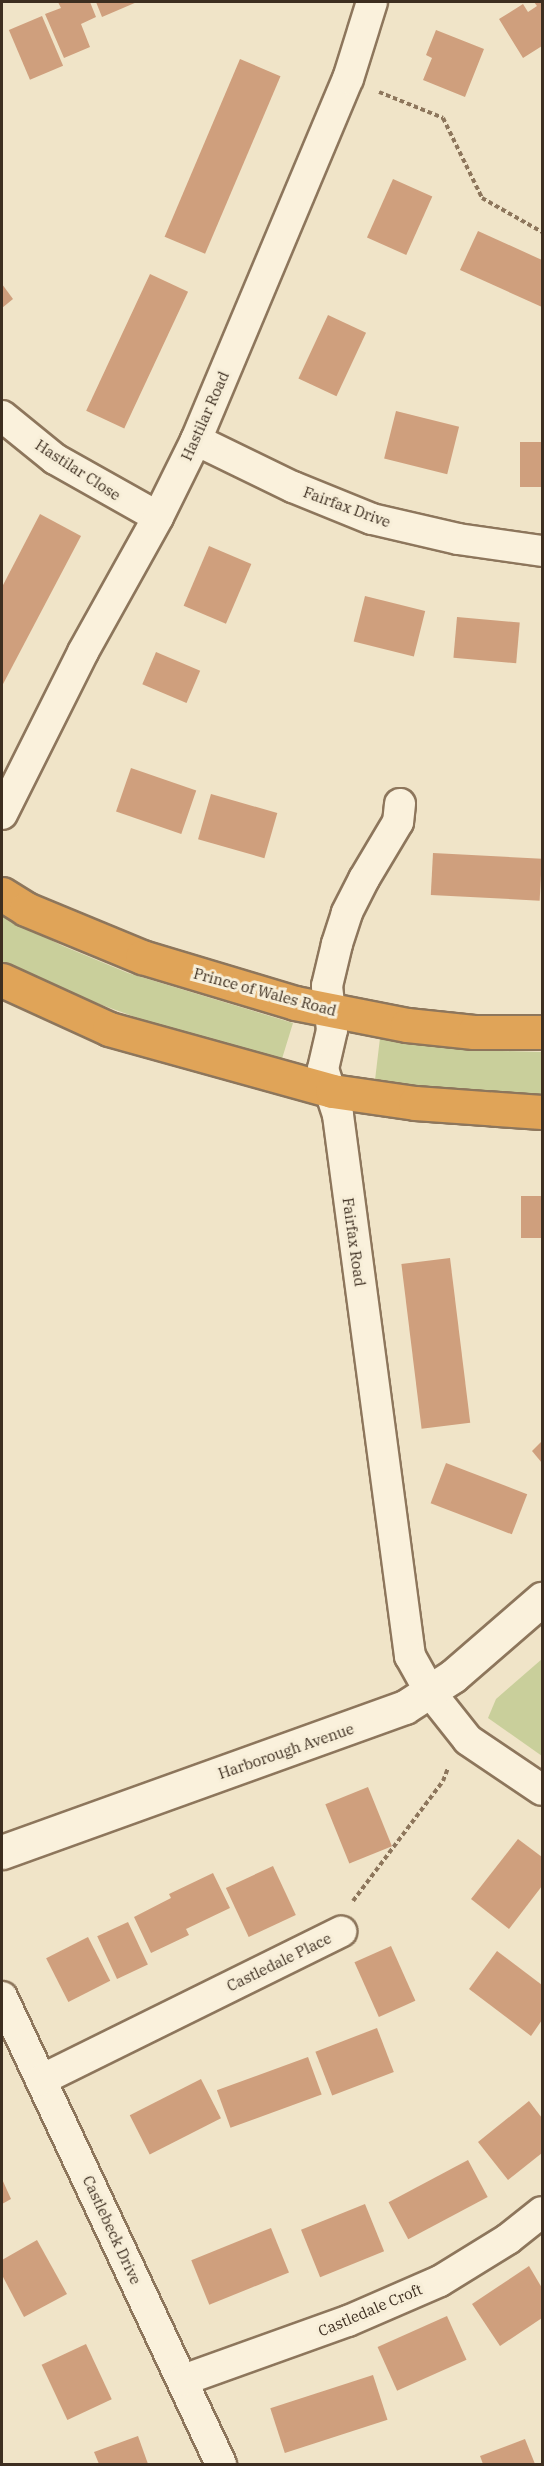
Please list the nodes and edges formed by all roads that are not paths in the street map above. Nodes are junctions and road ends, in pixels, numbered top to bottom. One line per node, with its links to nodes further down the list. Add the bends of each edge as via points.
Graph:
1 (372, 2): 3 (street, Hastilar Road, via 348,79)
2 (2, 416): 4 (street, Hastilar Close, via 55,459)
3 (196, 440): 4 (street, Hastilar Road); 5 (street, Fairfax Drive, via 293,487 372,519 458,539)
4 (158, 517): 7 (street, Hastilar Road, via 83,652)
5 (543, 551)
6 (400, 804): 10 (street, Fairfax Road, via 398,822 347,913 327,986)
7 (2, 814)
8 (2, 894): 10 (highway, Prince of Wales Road, via 26,909 142,957 203,978)
9 (2, 980): 12 (highway, via 109,1029)
10 (331, 1010): 11 (highway, Prince of Wales Road, via 407,1025 474,1032); 12 (street, Fairfax Road, via 332,1030 323,1069)
11 (543, 1032)
12 (332, 1091): 13 (highway, via 415,1103); 15 (street, Fairfax Road, via 410,1656)
13 (543, 1112)
14 (543, 1599): 15 (street, Harborough Avenue)
15 (430, 1692): 16 (street, Fairfax Road, via 468,1740); 17 (street, Harborough Avenue, via 361,1725)
16 (543, 1790)
17 (2, 1852)
18 (341, 1932): 20 (street, Castledale Place)
19 (2, 1997): 20 (street, Castlebeck Drive)
20 (41, 2080): 22 (street, Castlebeck Drive)
21 (543, 2212): 22 (street, Castledale Croft, via 440,2281 348,2321)
22 (183, 2380): 23 (street, Castlebeck Drive)
23 (221, 2464)

